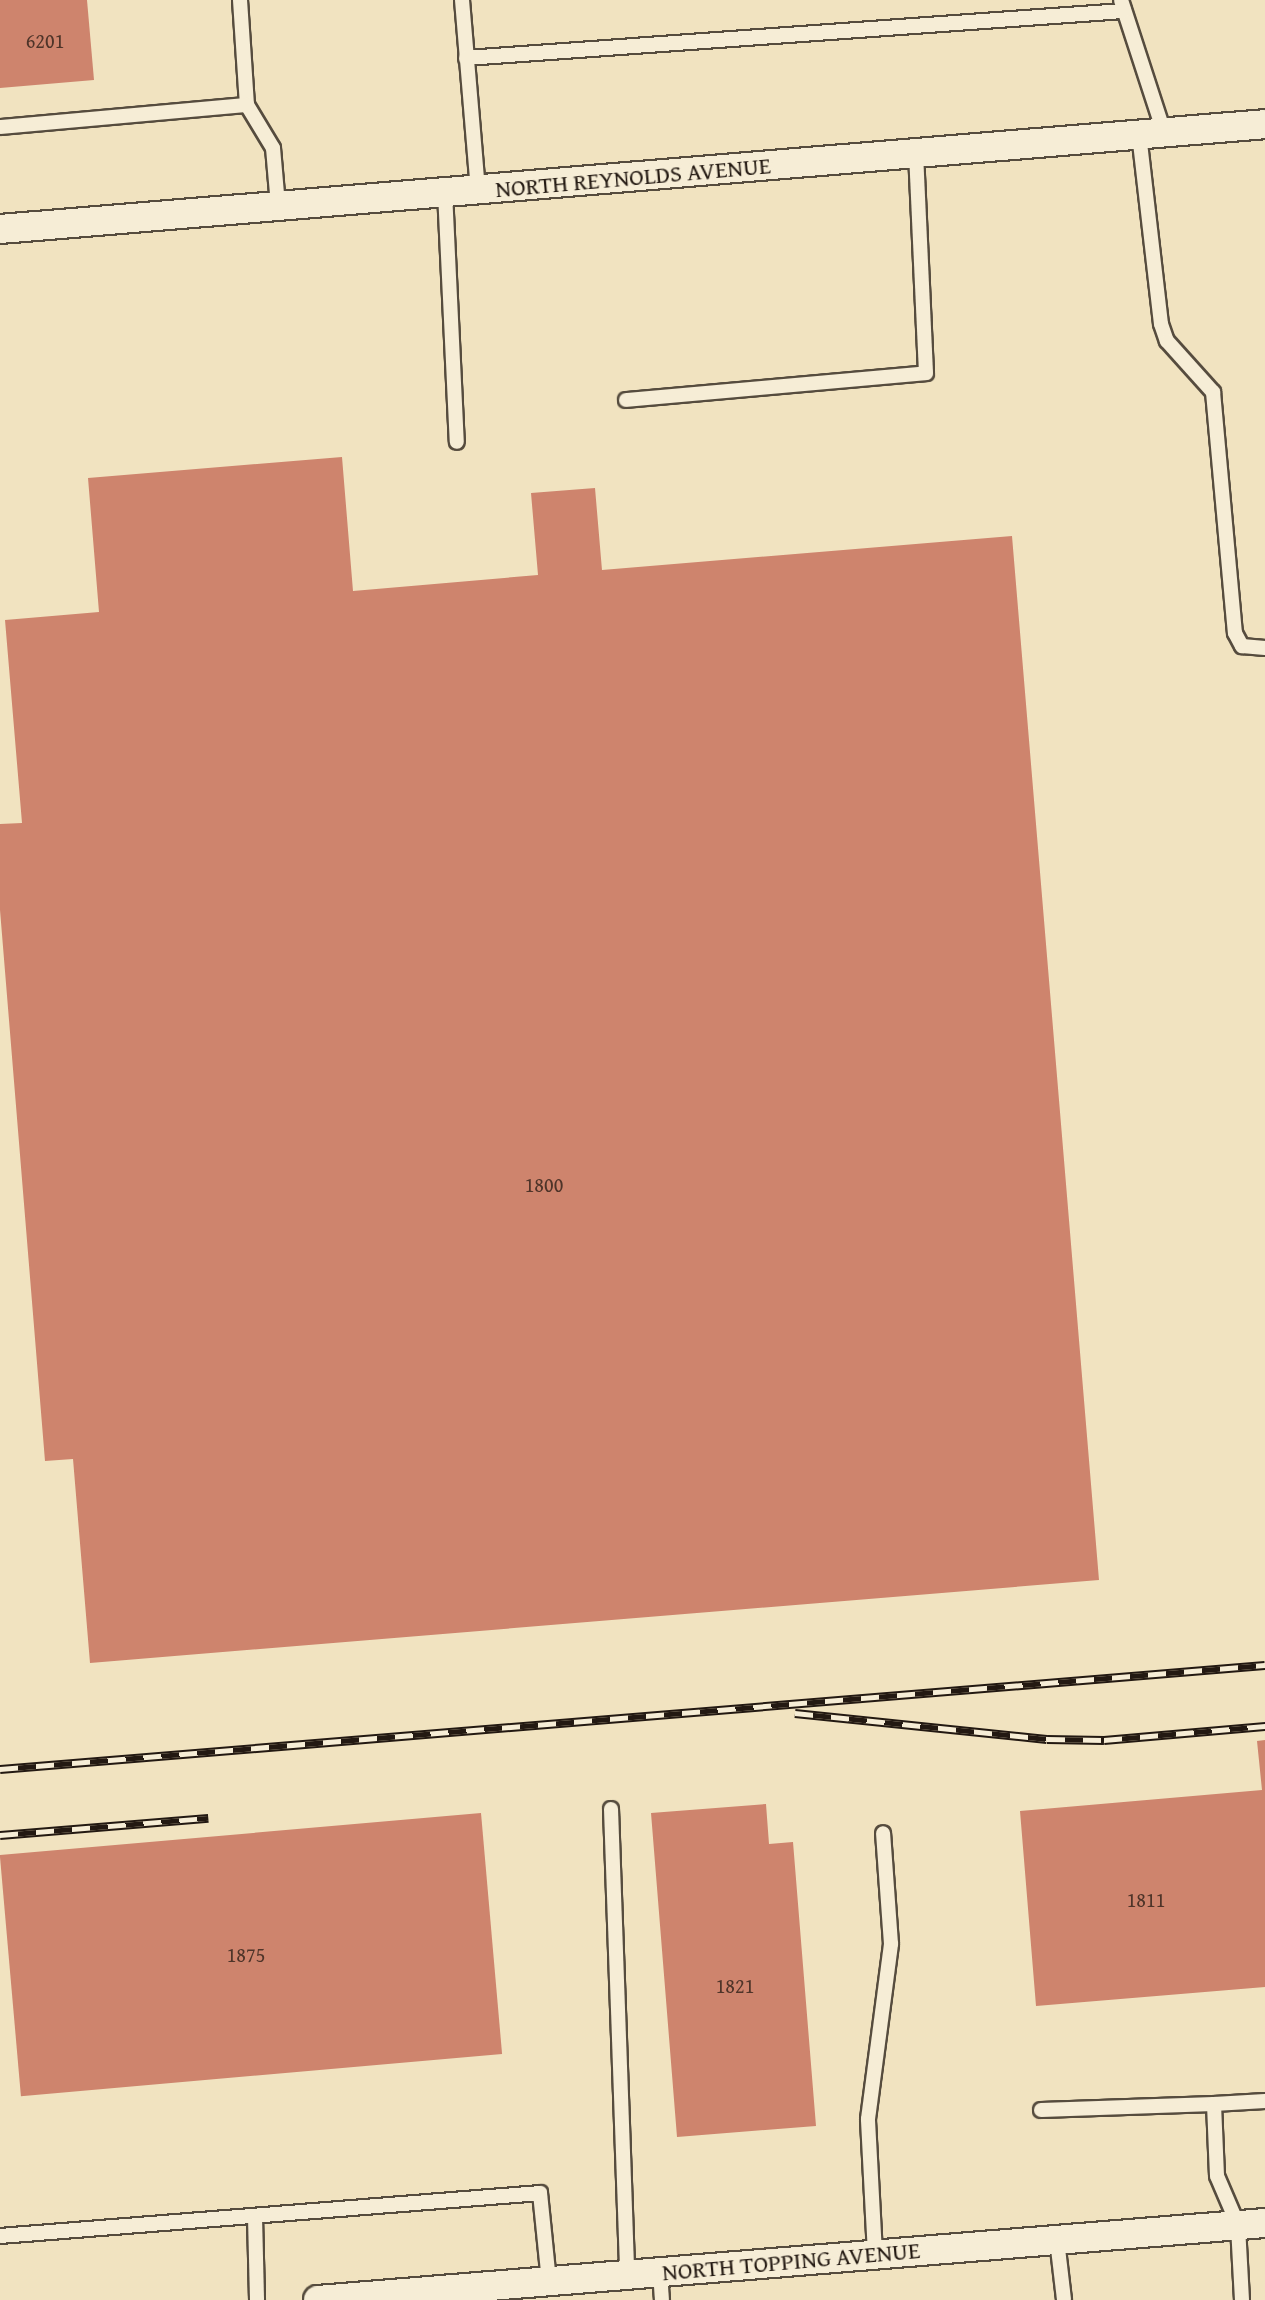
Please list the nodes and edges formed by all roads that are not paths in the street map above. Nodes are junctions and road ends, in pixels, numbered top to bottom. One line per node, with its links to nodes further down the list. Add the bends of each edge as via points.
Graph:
1 (240, 0): 5 (lane)
2 (462, 0): 4 (lane)
3 (1123, 6): 4 (lane); 8 (lane)
4 (466, 58): 10 (lane)
5 (247, 105): 7 (lane); 12 (lane, via 273,148)
6 (1265, 124): 8 (street, NORTH REYNOLDS AVENUE)
7 (0, 127)
8 (1151, 133): 9 (street, NORTH REYNOLDS AVENUE); 16 (lane, via 1161,324 1167,341 1213,392 1235,633 1242,646)
9 (916, 153): 10 (street, NORTH REYNOLDS AVENUE); 14 (lane, via 926,373)
10 (478, 189): 11 (street, NORTH REYNOLDS AVENUE)
11 (445, 192): 12 (street, NORTH REYNOLDS AVENUE); 15 (lane)
12 (278, 205): 13 (street, NORTH REYNOLDS AVENUE)
13 (0, 229)
14 (626, 400)
15 (457, 442)
16 (1265, 648)
17 (611, 1809): 27 (lane)
18 (883, 1833): 26 (lane, via 891,1944 868,2119)
19 (1265, 2101): 20 (lane)
20 (1214, 2104): 21 (lane); 23 (lane, via 1217,2176)
21 (1041, 2110)
22 (255, 2217): 24 (lane); 28 (lane, via 540,2193); 30 (lane)
23 (1251, 2224): 25 (street, NORTH TOPPING AVENUE); 33 (lane)
24 (0, 2236)
25 (1057, 2240): 26 (street, NORTH TOPPING AVENUE); 32 (lane)
26 (875, 2254): 29 (street, NORTH TOPPING AVENUE)
27 (627, 2275): 28 (street, NORTH TOPPING AVENUE); 29 (street, NORTH TOPPING AVENUE)
28 (549, 2281): 31 (street, NORTH TOPPING AVENUE)
29 (661, 2286)
30 (257, 2300)
31 (318, 2300)
32 (1064, 2300)
33 (1242, 2300)

